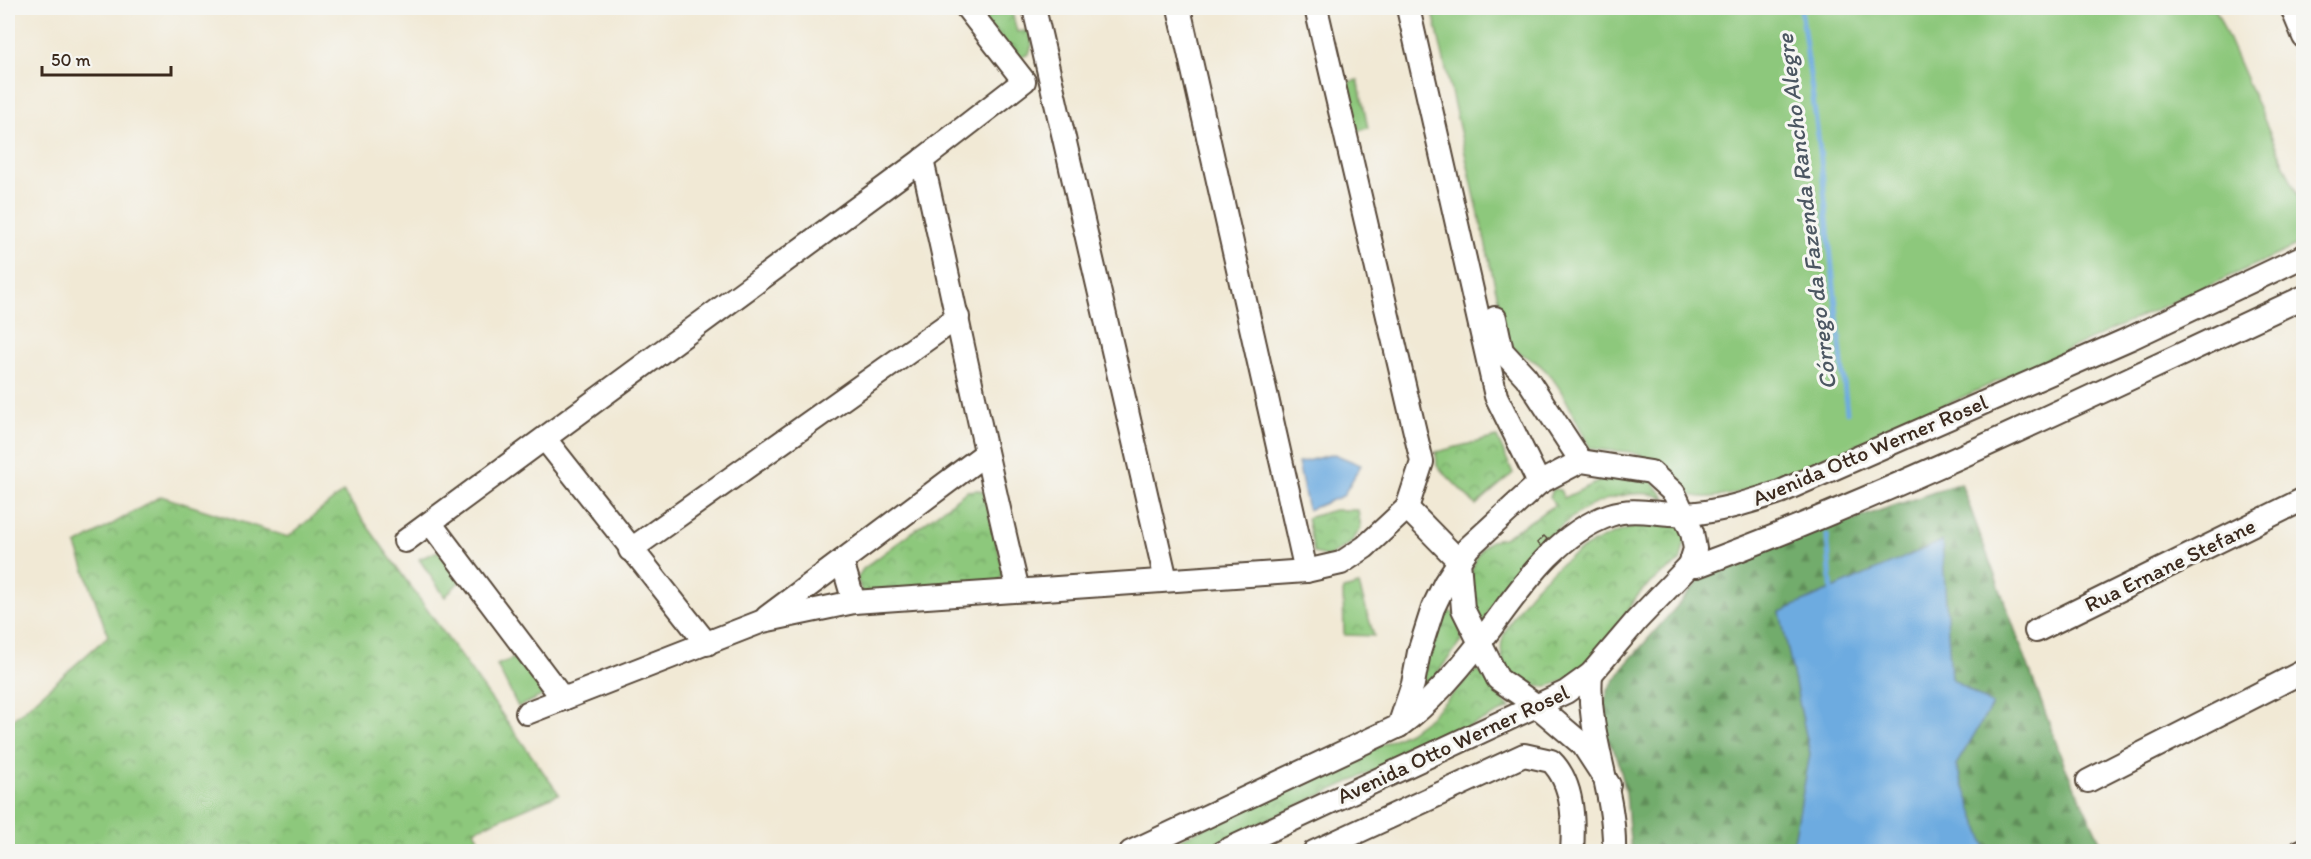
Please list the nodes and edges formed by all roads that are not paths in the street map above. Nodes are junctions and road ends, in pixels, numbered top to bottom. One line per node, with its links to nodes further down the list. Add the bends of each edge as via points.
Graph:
1 (967, 8): 10 (street)
2 (1034, 8): 9 (street)
3 (1179, 8): 30 (street)
4 (1316, 8): 22 (street, via 1422,462)
5 (1408, 8): 16 (street)
6 (1422, 8): 15 (street, via 1502,351)
7 (2292, 8): 8 (street)
8 (2304, 37)
9 (1047, 66): 10 (street); 31 (street)
10 (1024, 81): 11 (street)
11 (921, 160): 14 (street); 17 (street)
12 (2304, 256): 23 (street, Avenida Otto Werner Rosel, via 2131,338 1780,492 1733,507)
13 (2304, 297): 29 (street, Avenida Otto Werner Rosel, via 1850,505 1740,550 1697,566)
14 (958, 317): 18 (street); 26 (street)
15 (1527, 377): 16 (street, via 1519,372 1507,373 1498,381); 19 (street)
16 (1496, 396): 20 (street)
17 (545, 439): 24 (street); 26 (street)
18 (985, 454): 27 (street); 32 (street)
19 (1581, 461): 20 (street); 23 (street, via 1651,472 1674,493)
20 (1539, 483): 28 (street, via 1468,548)
21 (2304, 499): 35 (street, Rua Ernane Stefane)
22 (1407, 508): 28 (street); 30 (street, via 1365,547 1341,563)
23 (1683, 515): 29 (street, via 1695,549); 36 (street, Avenida Otto Werner Rosel, via 1632,511 1611,514 1592,523 1570,537 1532,575)
24 (431, 524): 25 (street); 40 (street)
25 (405, 541)
26 (630, 550): 37 (street)
27 (842, 561): 33 (street); 34 (street)
28 (1459, 561): 36 (street, via 1463,609); 43 (street, via 1433,608)
29 (1689, 565): 39 (street, Avenida Otto Werner Rosel)
30 (1306, 571): 31 (street)
31 (1166, 580): 32 (street)
32 (1018, 590): 33 (street)
33 (854, 602): 34 (street)
34 (763, 621): 37 (street)
35 (2036, 631)
36 (1480, 643): 41 (street, via 1498,679); 43 (street, Avenida Otto Werner Rosel, via 1427,705)
37 (707, 644): 40 (street)
38 (2304, 671): 44 (street)
39 (1592, 674): 41 (street, Avenida Otto Werner Rosel); 45 (street, via 1590,708)
40 (563, 699): 42 (street)
41 (1537, 706): 45 (street, via 1583,745); 47 (street, Avenida Otto Werner Rosel)
42 (527, 713)
43 (1399, 726): 46 (street, Avenida Otto Werner Rosel)
44 (2088, 781)
45 (1609, 786): 50 (street)
46 (1131, 852)
47 (1223, 852)
48 (1314, 852): 49 (street, via 1524,755 1541,757 1559,768 1568,789)
49 (1572, 852)
50 (1614, 852)

